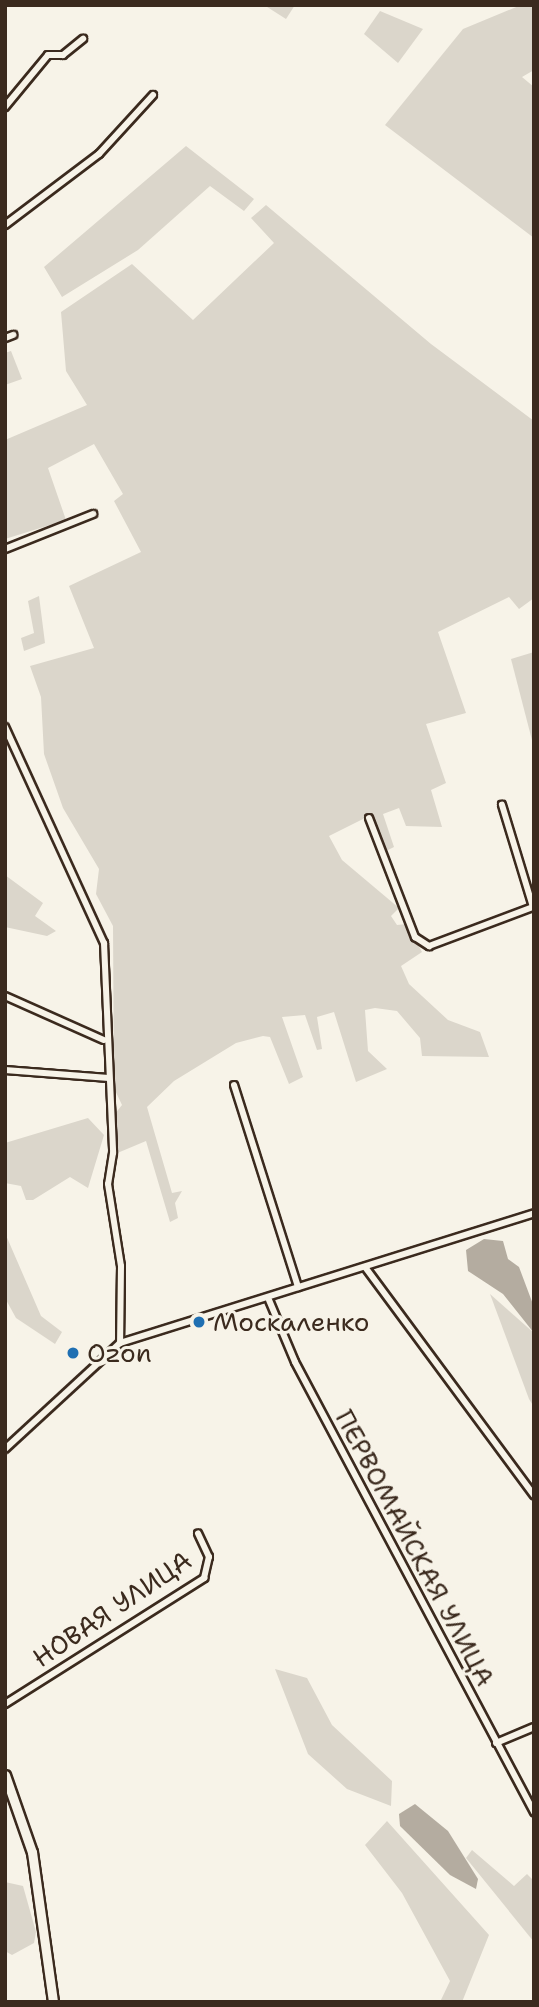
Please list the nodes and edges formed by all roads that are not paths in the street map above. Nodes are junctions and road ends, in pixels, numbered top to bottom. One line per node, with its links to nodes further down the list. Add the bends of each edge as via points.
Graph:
1 (83, 39): 3 (street, via 63,55 48,55)
2 (153, 95): 4 (street, via 99,154)
3 (5, 107)
4 (5, 225)
5 (13, 335): 6 (street)
6 (5, 338)
7 (93, 514): 8 (street)
8 (5, 549)
9 (5, 727): 14 (street, via 98,923 106,972)
10 (502, 805): 12 (street)
11 (369, 818): 12 (street, via 415,937 424,945)
12 (533, 905)
13 (5, 996): 14 (street)
14 (104, 1040): 16 (street)
15 (5, 1070): 16 (street)
16 (108, 1078): 22 (street)
17 (234, 1084): 20 (street)
18 (534, 1213): 19 (street)
19 (365, 1267): 20 (street); 24 (street)
20 (298, 1287): 21 (street)
21 (269, 1300): 22 (street); 28 (street, ПЕРВОМАЙСКАЯ УЛИЦА, via 295,1362)
22 (120, 1343): 23 (street)
23 (5, 1449)
24 (534, 1495)
25 (198, 1533): 26 (street, НОВАЯ УЛИЦА, via 209,1557 204,1578)
26 (5, 1704)
27 (534, 1727): 28 (street)
28 (496, 1743): 30 (street, ПЕРВОМАЙСКАЯ УЛИЦА)
29 (5, 1775): 31 (main road, via 32,1852)
30 (534, 1812)
31 (53, 2002)

